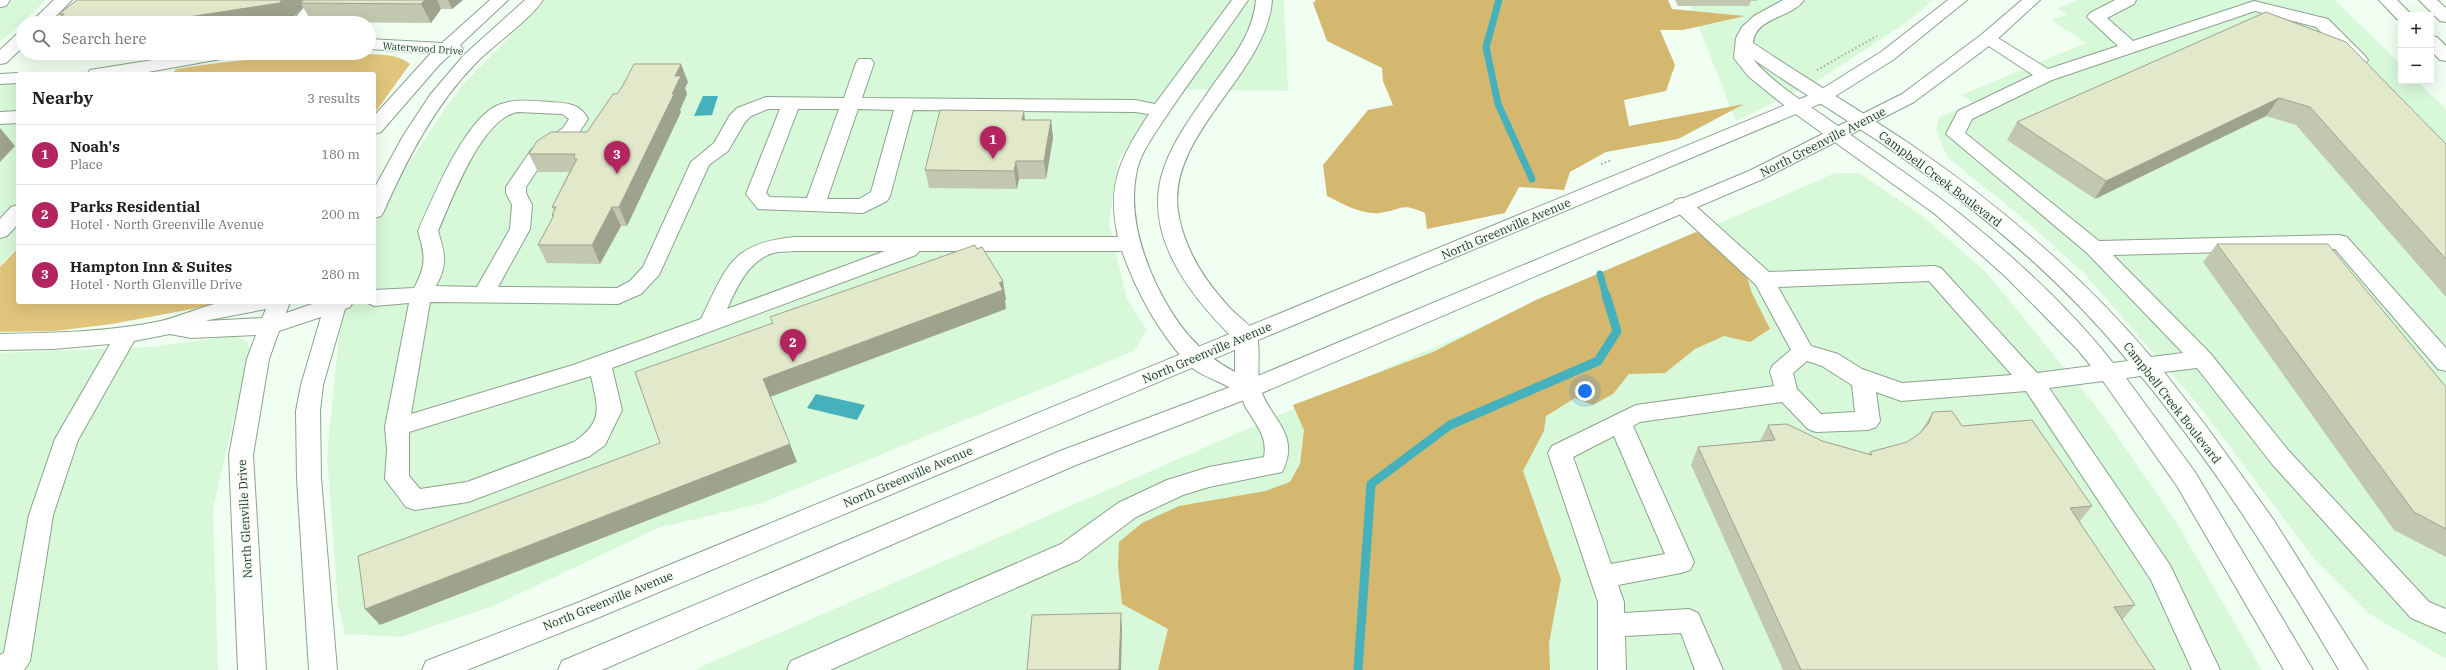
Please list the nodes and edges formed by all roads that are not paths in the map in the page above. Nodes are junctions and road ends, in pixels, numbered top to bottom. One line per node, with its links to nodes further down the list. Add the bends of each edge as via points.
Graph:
1 (64, 0): 15 (main road)
2 (500, 0): 24 (main road)
3 (535, 0): 26 (main road)
4 (1240, 0): 42 (main road)
5 (1264, 0): 65 (main road, via 1258,30 1246,54 1193,131 1174,166 1167,204 1170,228 1177,250 1197,283 1224,318)
6 (1796, 0): 23 (main road, via 1749,28 1744,38)
7 (1959, 0): 37 (main road, North Greenville Avenue, via 1887,56)
8 (2032, 0): 19 (main road, North Greenville Avenue)
9 (2128, 0): 25 (main road, via 2096,17)
10 (2301, 0): 18 (main road)
11 (2387, 0): 14 (main road)
12 (2427, 0): 17 (main road)
13 (317, 2): 16 (main road)
14 (2400, 12)
15 (47, 16)
16 (306, 16)
17 (2446, 17)
18 (2322, 23): 25 (main road, via 2254,6); 33 (main road)
19 (1987, 40): 34 (main road); 45 (main road, North Greenville Avenue, via 1908,98)
20 (16, 44): 28 (main road)
21 (376, 44): 24 (main road, Waterwood Drive)
22 (2434, 44): 27 (main road)
23 (1746, 46): 37 (main road, Campbell Creek Boulevard); 41 (main road, Campbell Creek Boulevard, via 1742,58 1754,72)
24 (446, 48): 26 (main road, Waterwood Drive); 46 (main road, via 395,100)
25 (2130, 48): 34 (main road)
26 (478, 52): 50 (main road, via 432,106)
27 (2446, 56)
28 (0, 59)
29 (195, 60): 31 (main road)
30 (865, 63): 39 (main road)
31 (147, 71): 32 (main road)
32 (130, 72)
33 (2372, 74)
34 (2046, 76): 55 (main road, via 1965,115 1955,134)
35 (0, 78): 36 (main road)
36 (16, 78)
37 (1823, 96): 41 (main road, North Greenville Avenue); 45 (main road, Campbell Creek Boulevard)
38 (791, 104): 39 (main road); 48 (main road, via 756,194 765,204); 57 (main road, via 766,103 744,112 737,119 721,148 701,162 652,270 632,292 618,296)
39 (850, 104): 40 (main road); 48 (main road)
40 (906, 104): 42 (main road, via 1135,106); 48 (main road, via 880,196 864,206)
41 (1797, 106): 47 (main road, Campbell Creek Boulevard); 65 (main road, North Greenville Avenue)
42 (1160, 111): 53 (main road, via 1139,144 1126,174 1123,200)
43 (0, 118): 44 (main road)
44 (16, 118)
45 (1863, 122): 47 (main road, North Greenville Avenue); 72 (main road, Campbell Creek Boulevard, via 1943,178 2039,256 2089,302)
46 (376, 125)
47 (1838, 134): 49 (main road, North Greenville Avenue, via 1756,175); 73 (main road, Campbell Creek Boulevard, via 1942,209 1995,255 2086,344)
48 (815, 205)
49 (1682, 205): 56 (main road); 76 (main road, North Greenville Avenue)
50 (376, 206)
51 (16, 214): 52 (main road)
52 (0, 231)
53 (1130, 244): 54 (main road); 68 (main road, via 1157,307)
54 (921, 245): 63 (main road); 63 (main road, via 795,244 768,247 749,256 733,274)
55 (2094, 248): 69 (main road); 70 (main road, via 2340,242)
56 (1764, 280): 67 (main road); 75 (main road, via 1934,273)
57 (484, 294): 58 (main road); 58 (main road, via 520,229 522,205 516,187 539,153 572,131 577,122 574,111 566,108 513,108 497,113 487,122 455,175 428,231 434,248 433,273)
58 (420, 295): 59 (main road); 79 (main road)
59 (376, 298)
60 (319, 304): 62 (main road)
61 (334, 304): 85 (main road, via 312,385 308,410 309,478)
62 (271, 310): 64 (main road, via 192,330 165,328); 84 (main road, North Glenville Drive, via 258,359 241,455)
63 (709, 324): 71 (main road)
64 (128, 334): 66 (main road); 83 (main road, via 67,439 41,515 16,661)
65 (1246, 337): 68 (main road, North Greenville Avenue); 76 (main road)
66 (0, 342)
67 (1802, 352): 74 (main road, via 1830,360); 77 (main road, via 1781,371)
68 (1195, 358): 76 (main road); 86 (main road, North Greenville Avenue, via 586,611)
69 (2202, 359): 72 (main road); 81 (main road, via 2280,457 2420,610)
70 (2446, 363)
71 (600, 364): 79 (main road); 79 (main road, via 610,410 598,438 582,449 468,492 415,500 397,479)
72 (2147, 367): 73 (main road); 93 (main road, Campbell Creek Boulevard, via 2197,432 2264,528)
73 (2108, 372): 75 (main road); 92 (main road, Campbell Creek Boulevard, via 2186,479)
74 (1856, 376): 75 (main road, via 1901,392); 77 (main road, via 1863,381 1868,421 1816,423)
75 (2032, 382): 91 (main road, via 2161,573)
76 (1249, 389): 87 (main road, North Greenville Avenue, via 1068,458); 88 (main road, via 1275,432 1277,455 1274,465 1209,477 1176,487 1127,510 1070,552)
77 (1787, 393): 78 (main road, via 1636,414)
78 (1620, 422): 80 (main road, via 1560,453); 80 (main road, via 1680,562)
79 (397, 427)
80 (1602, 577): 82 (main road, via 1611,602)
81 (2446, 621)
82 (1611, 625): 89 (main road); 90 (main road, via 1689,621)
83 (0, 667)
84 (252, 670)
85 (323, 670)
86 (436, 670)
87 (572, 670)
88 (801, 670)
89 (1612, 670)
90 (1709, 670)
91 (2206, 670)
92 (2299, 670)
93 (2354, 670)

